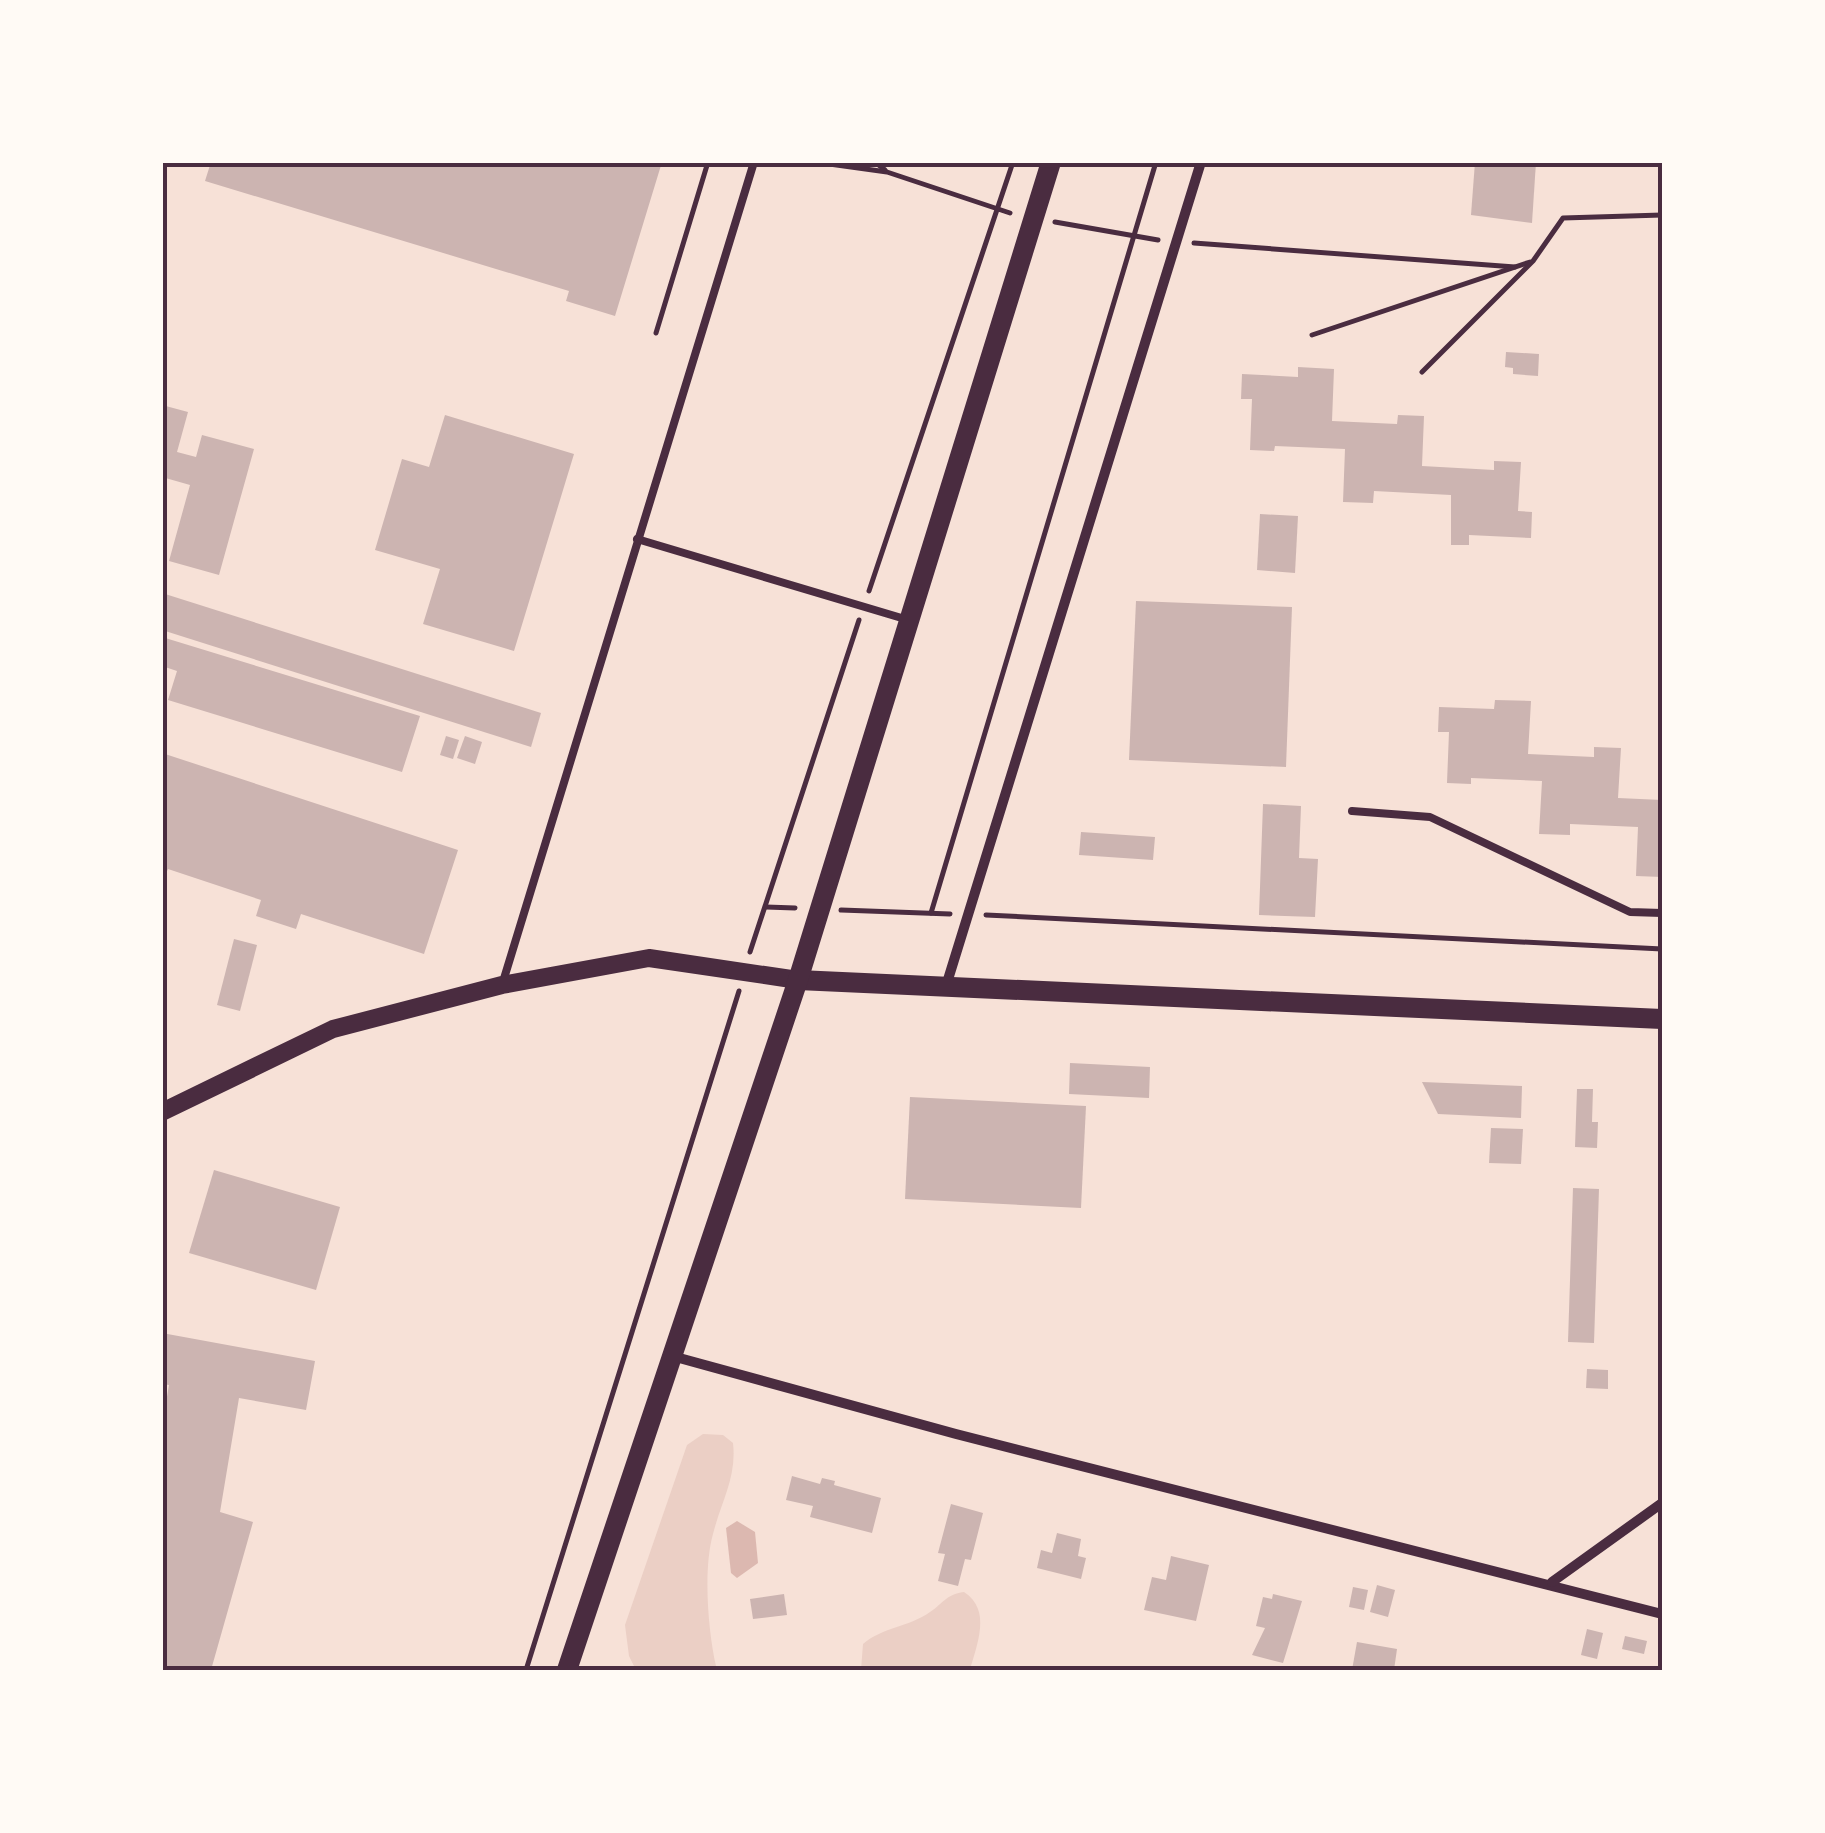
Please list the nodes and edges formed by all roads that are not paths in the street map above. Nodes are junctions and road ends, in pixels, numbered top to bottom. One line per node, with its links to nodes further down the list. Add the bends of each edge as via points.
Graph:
1 (754, 162): 4 (lane)
2 (1051, 162): 5 (main road)
3 (1200, 162): 10 (street)
4 (637, 539): 5 (lane); 9 (lane)
5 (910, 620): 8 (main road)
6 (1352, 811): 7 (lane, via 1430,817 1630,912)
7 (1662, 913)
8 (798, 980): 9 (street, via 650,958); 10 (main road); 13 (main road)
9 (502, 984): 12 (street, via 333,1029)
10 (946, 986): 11 (main road)
11 (1662, 1019)
12 (162, 1112)
13 (671, 1356): 15 (street); 17 (main road)
14 (1662, 1503): 15 (street)
15 (1552, 1582): 16 (street)
16 (1662, 1614)
17 (567, 1670)

